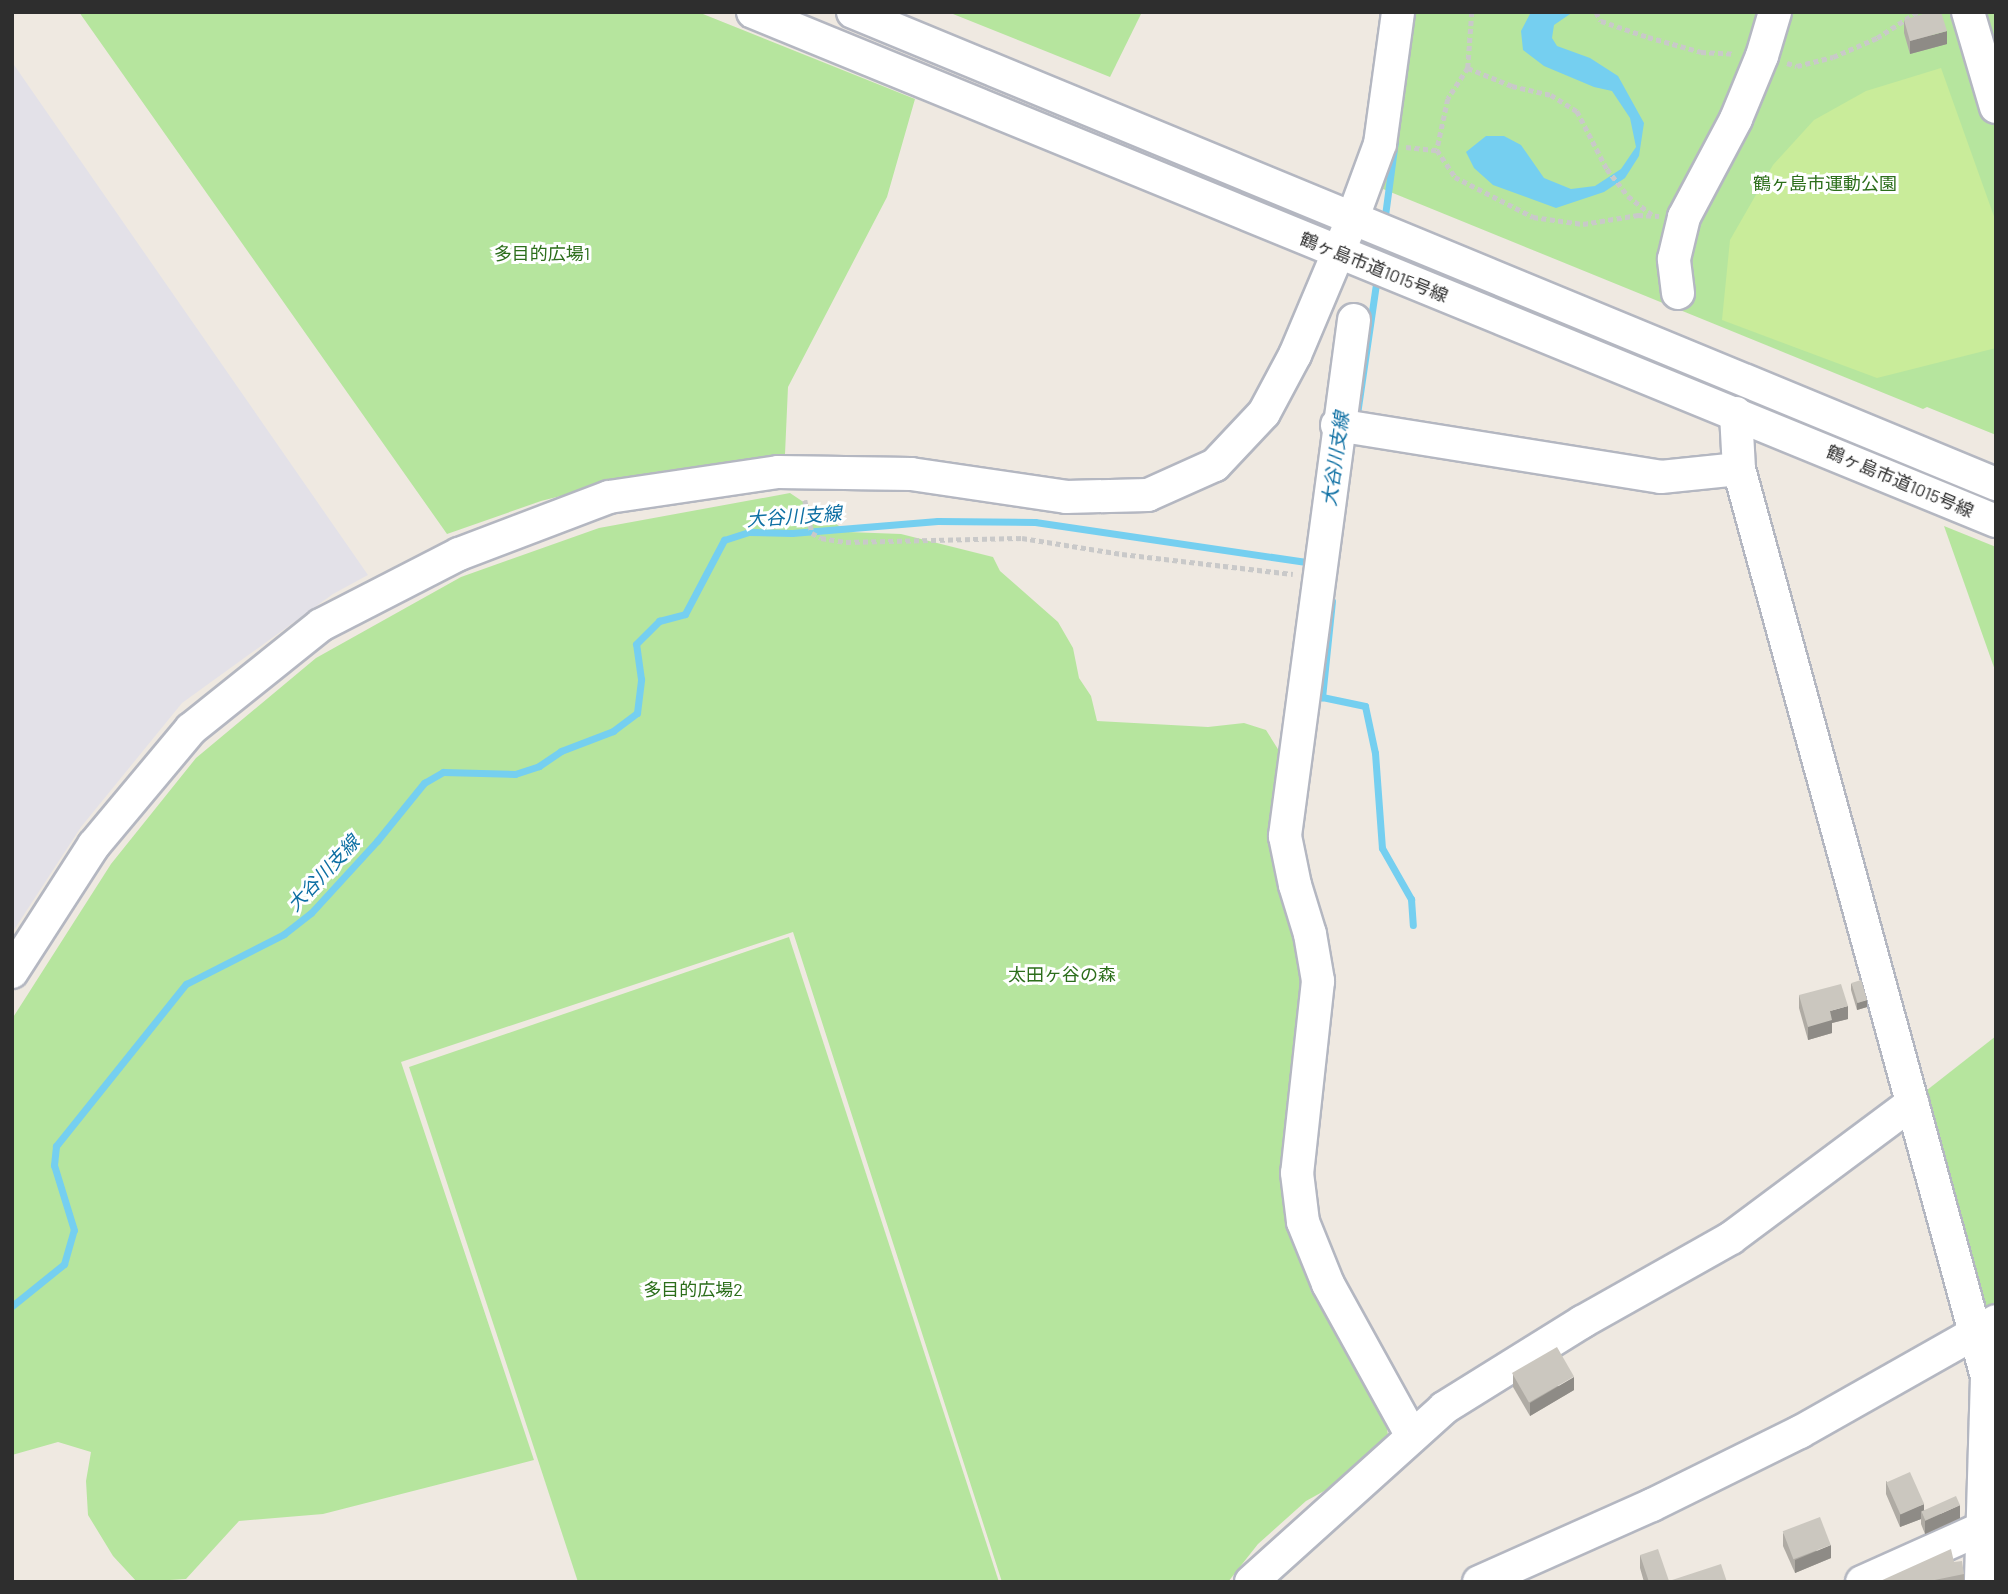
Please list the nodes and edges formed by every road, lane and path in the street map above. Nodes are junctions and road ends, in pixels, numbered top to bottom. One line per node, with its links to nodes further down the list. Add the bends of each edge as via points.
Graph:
1 (753, 12): 14 (street, 鶴ヶ島市道1015号線)
2 (853, 12): 13 (street, 鶴ヶ島市道1015号線)
3 (1398, 12): 13 (street, via 1380,145)
4 (1472, 12): 10 (path)
5 (1596, 12): 9 (path, via 1601,21 1701,52)
6 (1775, 12): 9 (street)
7 (1917, 12): 9 (path, via 1877,38 1833,57 1797,66)
8 (1968, 12): 11 (street)
9 (1762, 56): 12 (street, via 1736,119)
10 (1468, 68): 12 (path, via 1512,86 1551,95 1577,111 1607,169 1628,197); 12 (path, via 1448,99 1437,150 1455,177 1533,217 1583,224)
11 (1996, 107)
12 (1669, 216): 15 (street)
13 (1352, 220): 14 (street); 20 (street, 鶴ヶ島市道1015号線)
14 (1338, 252): 17 (street, 鶴ヶ島市道1015号線); 24 (street, via 1295,355 1264,413 1215,465 1148,495 1066,497 911,474 778,472 609,497 459,554 321,625 191,729 94,845)
15 (1678, 293)
16 (1354, 320): 18 (street)
17 (1736, 413): 19 (street); 22 (street, 鶴ヶ島市道1015号線)
18 (1337, 425): 19 (street, via 1661,477); 23 (street)
19 (1739, 469): 25 (street)
20 (1996, 484)
21 (805, 500): 23 (path, via 813,533 845,542 1022,538)
22 (1996, 521)
23 (1318, 577): 27 (street, via 1285,836 1318,981 1297,1173 1303,1222 1328,1284)
24 (12, 972)
25 (1912, 1103): 26 (street); 27 (street, via 1731,1238 1582,1322 1444,1408)
26 (1985, 1328): 28 (street); 30 (street, via 1800,1432 1652,1506)
27 (1412, 1436): 29 (street)
28 (1989, 1525): 31 (street); 32 (street)
29 (1251, 1582)
30 (1479, 1582)
31 (1862, 1582)
32 (1981, 1582)

